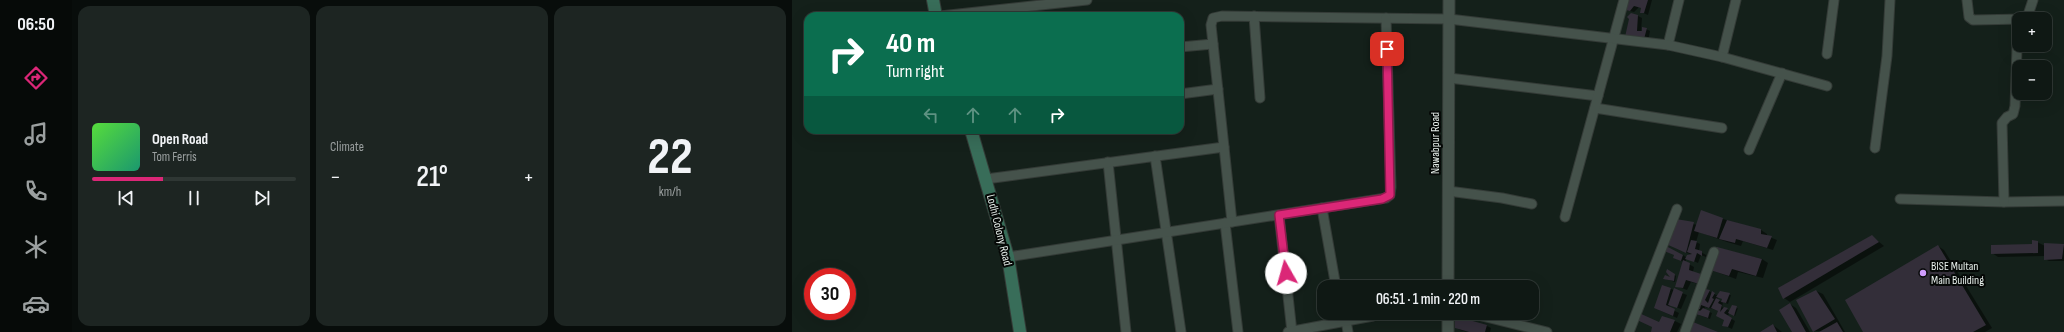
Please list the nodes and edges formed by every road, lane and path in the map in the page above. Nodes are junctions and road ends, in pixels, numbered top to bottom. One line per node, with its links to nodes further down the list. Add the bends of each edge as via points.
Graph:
1 (933, 0): 11 (main road)
2 (1087, 0): 12 (street)
3 (1449, 0): 16 (street, Nawabpur Road)
4 (1624, 0): 18 (street)
5 (1679, 0): 20 (street)
6 (1736, 0): 24 (street)
7 (1834, 0): 23 (street)
8 (1890, 0): 36 (street, via 1887,56)
9 (1967, 0): 17 (street, via 1969,17 1973,20)
10 (2033, 0): 13 (street)
11 (935, 12)
12 (977, 12)
13 (2029, 12)
14 (1254, 16): 15 (street); 19 (street, via 1213,18); 31 (street)
15 (1386, 18): 16 (street); 46 (street, via 1390,195 1386,198)
16 (1449, 19): 18 (street); 26 (street, Nawabpur Road)
17 (2012, 19)
18 (1614, 39): 20 (street); 30 (street)
19 (1213, 44): 21 (street); 28 (street)
20 (1668, 45): 24 (street)
21 (1184, 47)
22 (2017, 52): 44 (street, via 2015,106 2013,114 2002,123)
23 (1827, 54)
24 (1722, 57): 25 (street)
25 (1782, 73): 27 (street); 37 (street)
26 (1449, 78): 30 (street); 41 (street, Nawabpur Road)
27 (1827, 86)
28 (1218, 90): 29 (street); 35 (street)
29 (1184, 94)
30 (1598, 96): 32 (street)
31 (1260, 98)
32 (1595, 108): 33 (street); 49 (street)
33 (1722, 128)
34 (972, 134): 40 (main road, Lodhi Colony Road)
35 (1224, 147): 38 (street); 50 (street)
36 (1875, 148)
37 (1749, 150)
38 (1155, 156): 39 (street); 51 (street)
39 (1108, 162): 40 (street); 52 (street)
40 (986, 179): 54 (main road, Lodhi Colony Road)
41 (1448, 191): 45 (street); 56 (street, Nawabpur Road)
42 (1900, 199): 44 (street)
43 (2064, 201): 44 (street)
44 (2004, 202)
45 (1532, 204)
46 (1322, 208): 48 (street); 55 (street)
47 (1677, 209): 69 (street)
48 (1279, 215): 50 (street); 65 (street)
49 (1565, 217)
50 (1228, 223): 51 (street); 64 (street)
51 (1166, 232): 52 (street); 63 (street)
52 (1116, 240): 54 (street); 62 (street)
53 (1714, 252): 70 (street)
54 (1008, 257): 61 (main road, Lodhi Colony Road)
55 (1335, 280)
56 (1448, 280)
57 (1339, 320): 65 (street)
58 (1343, 320): 66 (street)
59 (1448, 320): 67 (street)
60 (1498, 320): 68 (street)
61 (1020, 332)
62 (1126, 332)
63 (1181, 332)
64 (1238, 332)
65 (1291, 332)
66 (1348, 332)
67 (1448, 332)
68 (1547, 332)
69 (1629, 332)
70 (1685, 332)

